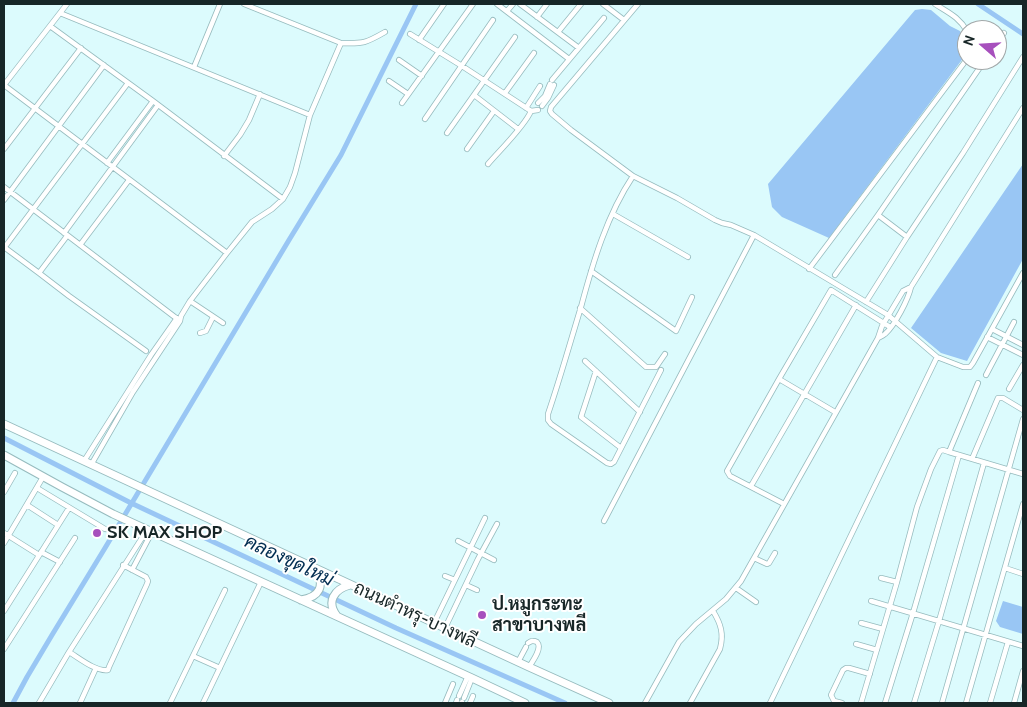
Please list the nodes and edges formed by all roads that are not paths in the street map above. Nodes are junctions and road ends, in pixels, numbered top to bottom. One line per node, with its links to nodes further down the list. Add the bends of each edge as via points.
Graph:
1 (67, 4): 15 (street)
2 (220, 4): 37 (street)
3 (244, 4): 27 (street)
4 (444, 4): 26 (street)
5 (473, 4): 30 (street)
6 (497, 4): 14 (street)
7 (513, 4): 14 (street)
8 (520, 4): 16 (street)
9 (547, 4): 16 (street)
10 (580, 4): 23 (street)
11 (603, 4): 19 (street)
12 (638, 4): 19 (street)
13 (935, 4): 20 (street)
14 (507, 11): 33 (street)
15 (60, 13): 21 (street); 37 (street)
16 (537, 16): 23 (street)
17 (604, 18): 29 (street)
18 (493, 20): 36 (street)
19 (624, 20): 51 (street)
20 (960, 20)
21 (50, 26): 28 (street); 44 (street)
22 (385, 32): 27 (street, via 359,44)
23 (558, 32): 29 (street)
24 (410, 34): 26 (street)
25 (515, 37): 41 (street)
26 (419, 40): 30 (street)
27 (341, 43): 58 (street)
28 (80, 48): 35 (street); 54 (street)
29 (579, 48): 33 (street)
30 (439, 52): 36 (street); 40 (street)
31 (534, 53): 46 (street)
32 (1023, 57): 81 (street)
33 (569, 59): 50 (street, via 556,75)
34 (399, 60): 40 (street)
35 (104, 65): 43 (street); 60 (street)
36 (462, 66): 41 (street); 59 (street)
37 (194, 67): 47 (street)
38 (959, 70): 86 (street)
39 (977, 70): 78 (street)
40 (422, 76): 48 (street)
41 (484, 80): 46 (street); 49 (street)
42 (389, 81): 48 (street)
43 (128, 83): 52 (street); 63 (street)
44 (4, 85): 54 (street)
45 (540, 86): 55 (street)
46 (505, 93): 55 (street)
47 (260, 94): 58 (street); 66 (street, via 249,120)
48 (408, 94): 53 (street)
49 (474, 95): 57 (street); 62 (street)
50 (546, 97): 51 (street); 55 (street)
51 (556, 101): 70 (street, via 551,107 552,114)
52 (155, 103): 66 (street); 67 (street); 69 (street)
53 (402, 103)
54 (34, 108): 60 (street); 64 (street)
55 (535, 108): 61 (street)
56 (1023, 108): 91 (street)
57 (494, 111): 61 (street); 65 (street)
58 (310, 115): 74 (street, via 295,173)
59 (425, 119)
60 (59, 127): 63 (street); 73 (street)
61 (518, 129): 68 (street)
62 (447, 133)
63 (82, 144): 67 (street); 76 (street)
64 (4, 149)
65 (467, 149)
66 (224, 156): 74 (street)
67 (107, 163): 69 (street)
68 (488, 164)
69 (112, 167): 71 (street); 79 (street)
70 (633, 176): 77 (street); 80 (street, via 715,220)
71 (129, 180): 82 (street); 84 (street)
72 (4, 187): 73 (street)
73 (10, 192): 75 (street); 76 (street)
74 (283, 199): 84 (street, via 252,222)
75 (4, 200)
76 (33, 210): 79 (street); 83 (street)
77 (613, 214): 85 (street); 87 (street)
78 (878, 215): 81 (street); 90 (street)
79 (66, 234): 82 (street); 89 (street)
80 (754, 235): 86 (street); 149 (street)
81 (907, 237): 94 (street)
82 (80, 245): 99 (street)
83 (4, 248): 89 (street)
84 (227, 253): 93 (street)
85 (688, 257)
86 (809, 269): 94 (street)
87 (591, 271): 92 (street, via 676,331); 96 (street)
88 (1023, 272): 105 (street)
89 (39, 273): 112 (street)
90 (835, 275)
91 (910, 287): 97 (street, via 903,291); 100 (street, via 908,298)
92 (692, 297)
93 (190, 301): 98 (street); 99 (street)
94 (866, 302): 97 (street)
95 (856, 306): 103 (street); 121 (street, via 831,290); 124 (street)
96 (580, 308): 113 (street, via 646,367 656,366); 130 (street, via 548,420 607,463 614,462)
97 (888, 315): 100 (street); 103 (street)
98 (213, 317): 102 (street); 106 (street, via 206,331)
99 (179, 319): 135 (street, via 151,355)
100 (895, 320): 104 (street); 115 (street)
101 (1014, 322): 107 (street)
102 (223, 323)
103 (883, 323): 104 (street); 109 (street)
104 (890, 327): 109 (street)
105 (992, 329): 107 (street); 108 (street)
106 (200, 333)
107 (1006, 336): 110 (street); 111 (street)
108 (987, 337): 110 (street); 115 (street, via 970,366 963,367)
109 (878, 338): 127 (street)
110 (1002, 344): 114 (street); 120 (street)
111 (1023, 345)
112 (146, 351)
113 (665, 354)
114 (1023, 355)
115 (937, 356): 222 (street)
116 (585, 361): 119 (street)
117 (1023, 365): 123 (street)
118 (661, 370): 126 (street)
119 (596, 371): 126 (street); 130 (street, via 581,417)
120 (986, 376)
121 (778, 379): 124 (street); 141 (street, via 728,469 730,476)
122 (978, 383): 131 (street)
123 (1010, 389)
124 (804, 395): 127 (street); 141 (street)
125 (1023, 410): 134 (street, via 998,398)
126 (640, 412): 130 (street)
127 (835, 412): 144 (street)
128 (1023, 419): 137 (street)
129 (4, 424): 135 (main road, ถนนตำหรุ-บางพลี)
130 (621, 448)
131 (949, 452): 133 (street); 174 (street, via 940,451 931,469 915,512)
132 (4, 455): 140 (main road, ถนนตำหรุ-บางพลี)
133 (959, 455): 134 (street); 186 (street)
134 (972, 459): 136 (street)
135 (88, 463): 167 (main road, ถนนตำหรุ-บางพลี)
136 (984, 463): 137 (street); 188 (street)
137 (1008, 470): 139 (street); 193 (street)
138 (15, 473): 143 (street)
139 (1023, 474)
140 (43, 477): 142 (street); 153 (main road, ถนนตำหรุ-บางพลี)
141 (751, 486): 144 (street)
142 (37, 488): 146 (street); 147 (street)
143 (4, 492)
144 (784, 504): 162 (street)
145 (1023, 504): 166 (street)
146 (27, 506): 151 (street); 154 (street)
147 (69, 508): 151 (street); 152 (street)
148 (486, 518): 158 (street)
149 (604, 521)
150 (497, 524): 160 (street)
151 (58, 525): 159 (street)
152 (105, 529)
153 (150, 531): 165 (street); 168 (street); 173 (main road, ถนนตำหรุ-บางพลี)
154 (6, 534): 157 (street); 159 (street)
155 (75, 538): 164 (street)
156 (458, 540): 158 (street)
157 (4, 543)
158 (471, 547): 160 (street); 172 (street)
159 (40, 553): 164 (street); 184 (street)
160 (482, 553): 163 (street); 176 (street)
161 (774, 553): 162 (street, via 767,564)
162 (754, 558): 177 (street)
163 (494, 560)
164 (60, 562): 198 (street)
165 (123, 565): 168 (street); 200 (street)
166 (1005, 568): 169 (street); 194 (street)
167 (316, 569): 175 (main road, ถนนตำหรุ-บางพลี); 180 (main road, via 320,575 320,588 316,595)
168 (132, 570): 204 (street, via 146,577 147,584 110,667 104,671)
169 (1023, 574)
170 (446, 576): 172 (street)
171 (881, 578): 174 (street)
172 (455, 580): 189 (street)
173 (261, 582): 180 (main road, ถนนตำหรุ-บางพลี); 205 (street)
174 (897, 582): 183 (street)
175 (350, 585): 187 (main road, via 338,590 333,598 331,606); 189 (main road, ถนนตำหรุ-บางพลี)
176 (466, 585): 179 (street); 191 (street)
177 (736, 588): 182 (street); 185 (street)
178 (225, 590): 201 (street)
179 (477, 590)
180 (301, 600): 187 (main road, ถนนตำหรุ-บางพลี)
181 (871, 601): 183 (street)
182 (756, 602)
183 (890, 606): 186 (street); 192 (street)
184 (4, 611)
185 (713, 611): 220 (street, via 679,642); 221 (street, via 720,622 722,642)
186 (913, 613): 188 (street); 225 (street)
187 (338, 616): 208 (main road, ถนนตำหรุ-บางพลี)
188 (939, 622): 193 (street); 226 (street)
189 (434, 623): 191 (main road, ถนนตำหรุ-บางพลี)
190 (862, 623): 192 (street)
191 (445, 628): 202 (main road, ถนนตำหรุ-บางพลี)
192 (883, 629): 199 (street)
193 (963, 629): 194 (street); 227 (street)
194 (986, 635): 195 (street); 228 (street)
195 (1008, 642): 197 (street); 229 (street)
196 (856, 644): 199 (street)
197 (1023, 646)
198 (4, 647)
199 (877, 650): 207 (street)
200 (69, 652): 204 (street); 212 (street)
201 (193, 656): 205 (street); 214 (street)
202 (518, 662): 203 (main road, ถนนตำหรุ-บางพลี); 203 (street, via 530,641 535,641 539,647)
203 (529, 667): 219 (main road, ถนนตำหรุ-บางพลี)
204 (96, 668): 213 (street)
205 (220, 668): 215 (street)
206 (1023, 671): 230 (street)
207 (870, 674): 223 (street, via 849,668 843,670 831,695); 224 (street)
208 (470, 677): 211 (street); 218 (main road, ถนนตำหรุ-บางพลี)
209 (453, 684): 216 (street)
210 (473, 696): 217 (street)
211 (460, 700)
212 (39, 703)
213 (80, 703)
214 (170, 703)
215 (203, 703)
216 (445, 703)
217 (470, 703)
218 (525, 703)
219 (609, 703)
220 (645, 703)
221 (690, 703)
222 (770, 703)
223 (840, 703)
224 (861, 703)
225 (885, 703)
226 (914, 703)
227 (942, 703)
228 (966, 703)
229 (990, 703)
230 (1014, 703)

